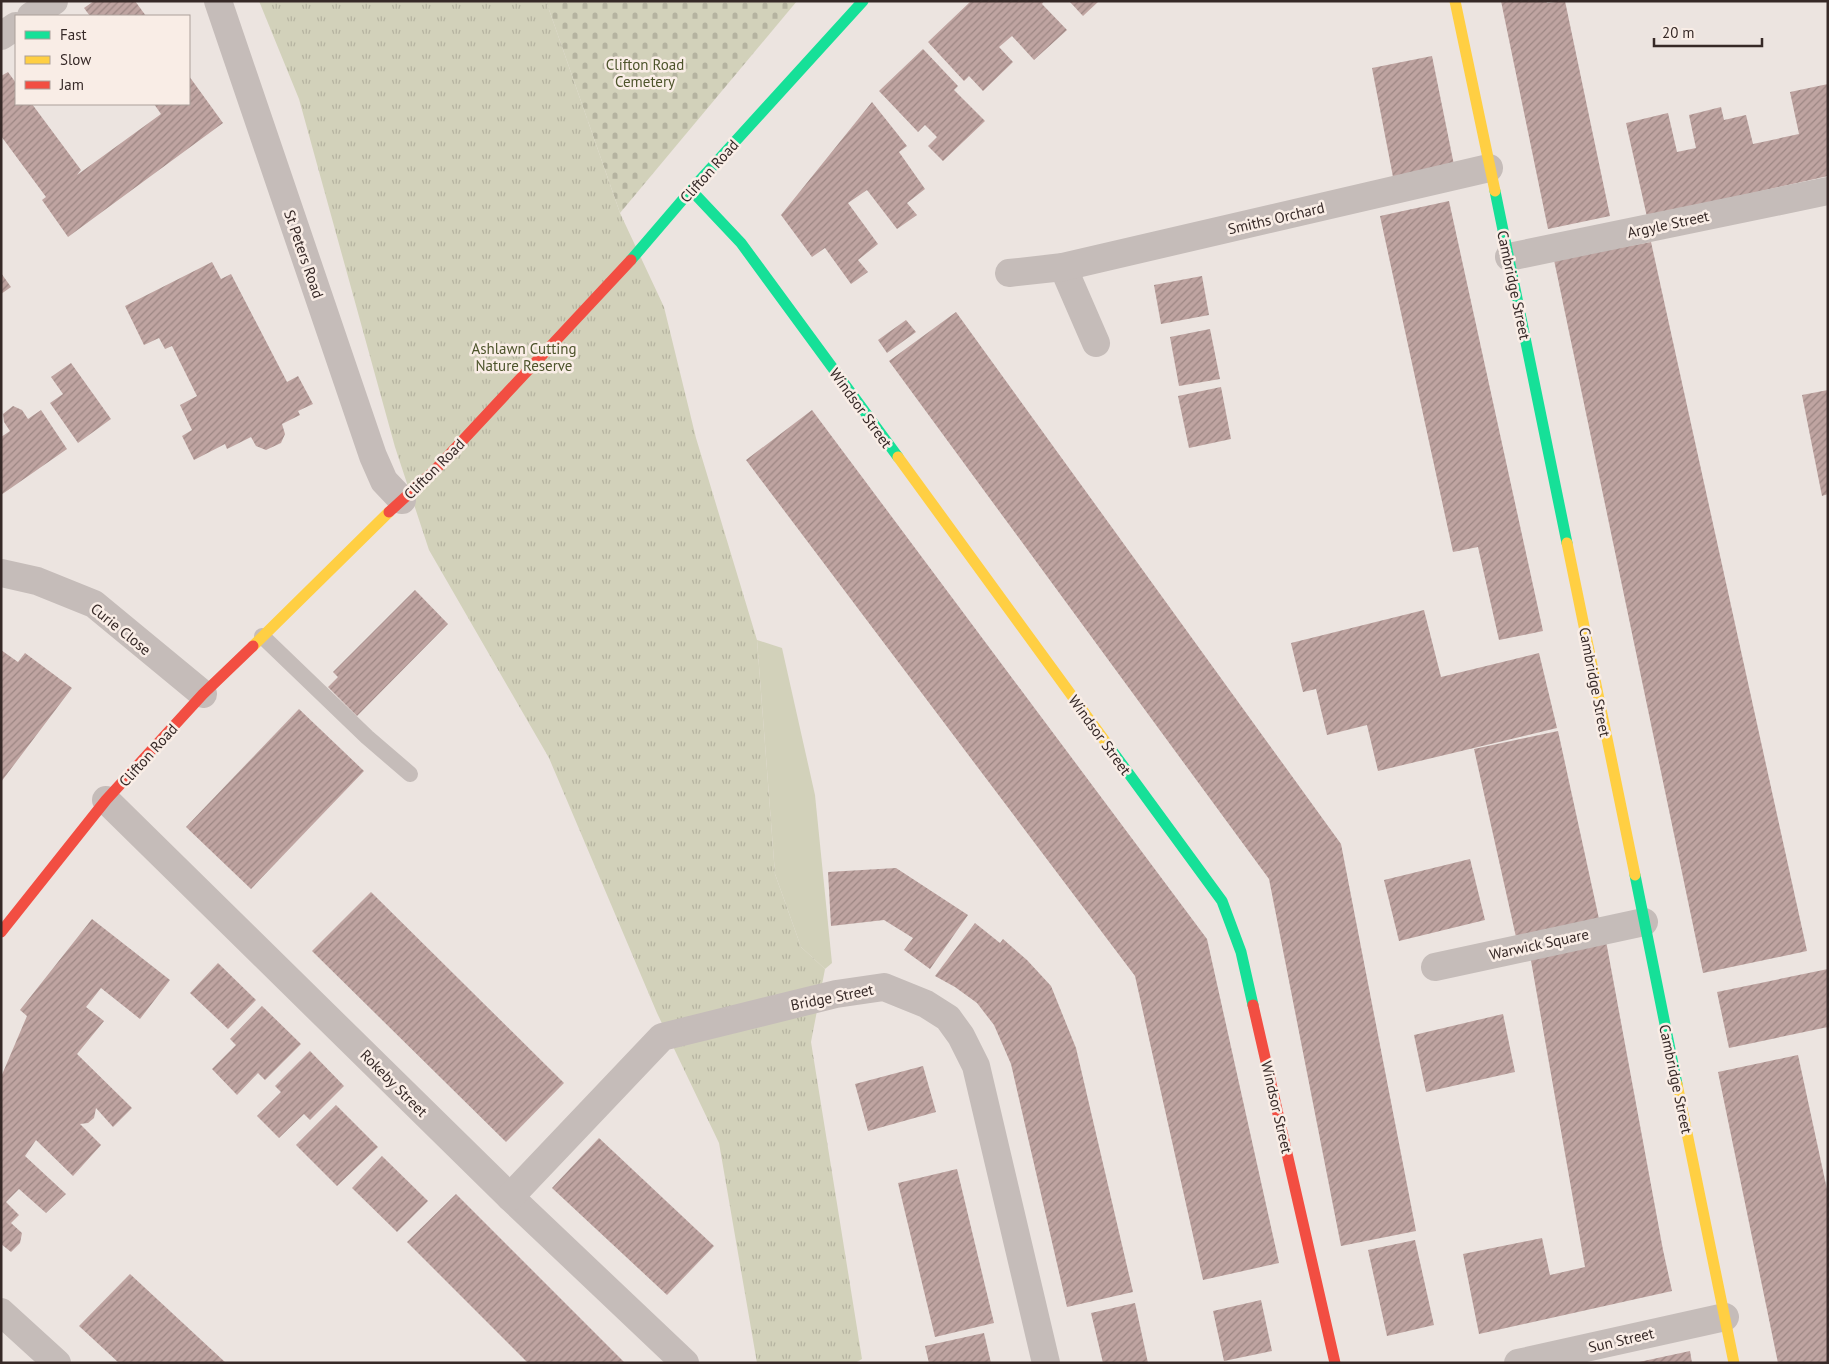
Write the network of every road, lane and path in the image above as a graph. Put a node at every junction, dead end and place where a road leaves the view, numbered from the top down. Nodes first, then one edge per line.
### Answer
1 (54, 1) edge
2 (218, 1) edge
3 (864, 1) edge
4 (1455, 1) edge
5 (33, 15) edge
6 (15, 27) edge
7 (1, 36) edge
8 (1489, 168) junction
9 (691, 190) junction
10 (1828, 190) edge
11 (1509, 257) junction
12 (1063, 267) junction
13 (1009, 273) dead end
14 (1096, 343) dead end
15 (402, 500) junction
16 (1, 573) edge
17 (262, 636) junction
18 (203, 694) junction
19 (410, 774) dead end
20 (106, 800) junction
21 (1644, 922) junction
22 (1, 932) edge
23 (1435, 967) dead end
24 (510, 1196) junction
25 (1, 1312) edge
26 (1724, 1317) junction
27 (57, 1363) edge
28 (684, 1363) edge
29 (1046, 1363) edge
30 (1335, 1363) edge
31 (1518, 1363) edge
32 (1734, 1363) edge

1 - 5 street
2 - 15 street, St Peters Road
3 - 9 street, Clifton Road
4 - 8 street, Cambridge Street
6 - 7 street
8 - 11 street, Cambridge Street
8 - 12 street, Smiths Orchard
9 - 15 street, Clifton Road
9 - 30 street, Windsor Street
10 - 11 street, Argyle Street
11 - 21 street, Cambridge Street
12 - 13 street, Smiths Orchard
12 - 14 street
15 - 17 street, Clifton Road
16 - 18 street, Curie Close
17 - 18 street, Clifton Road
17 - 19 lane
18 - 20 street, Clifton Road
20 - 22 street, Clifton Road
20 - 24 street, Rokeby Street
21 - 23 street, Warwick Square
21 - 26 street, Cambridge Street
24 - 28 street, Rokeby Street
24 - 29 street, Bridge Street
25 - 27 street
26 - 31 street, Sun Street
26 - 32 street, Cambridge Street

